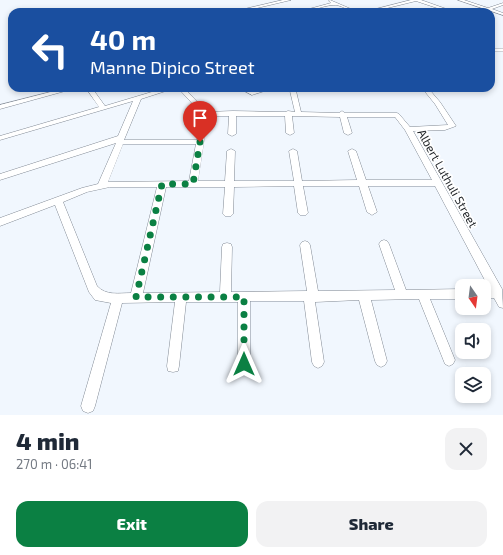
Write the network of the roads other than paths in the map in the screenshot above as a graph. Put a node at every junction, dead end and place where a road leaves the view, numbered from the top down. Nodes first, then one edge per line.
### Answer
1 (289, 0) edge
2 (328, 0) edge
3 (416, 0) edge
4 (460, 2) edge
5 (335, 3) junction
6 (503, 4) edge
7 (256, 7) joint
8 (252, 8) edge
9 (316, 8) edge
10 (347, 8) edge
11 (383, 8) edge
12 (442, 8) edge
13 (485, 8) edge
14 (491, 8) edge
15 (58, 92) edge
16 (92, 92) edge
17 (158, 92) edge
18 (185, 92) edge
19 (294, 92) edge
20 (428, 92) edge
21 (138, 98) junction
22 (0, 107) edge
23 (103, 108) junction
24 (233, 113) junction
25 (298, 113) junction
26 (205, 114) junction
27 (288, 114) junction
28 (342, 114) junction
29 (408, 129) junction
30 (290, 133) dead end
31 (348, 133) dead end
32 (232, 134) dead end
33 (0, 138) edge
34 (120, 140) junction
35 (200, 142) junction
36 (231, 151) dead end
37 (293, 151) dead end
38 (352, 151) dead end
39 (0, 177) edge
40 (230, 183) junction
41 (298, 183) junction
42 (362, 183) junction
43 (437, 183) junction
44 (162, 184) junction
45 (193, 184) junction
46 (102, 185) junction
47 (58, 200) junction
48 (372, 212) dead end
49 (303, 213) dead end
50 (228, 214) dead end
51 (0, 222) edge
52 (384, 244) dead end
53 (305, 245) dead end
54 (226, 247) dead end
55 (455, 294) edge
56 (402, 295) junction
57 (422, 295) junction
58 (364, 296) junction
59 (136, 297) junction
60 (181, 297) junction
61 (225, 297) junction
62 (244, 297) junction
63 (311, 297) junction
64 (118, 298) junction
65 (500, 298) edge
66 (449, 360) dead end
67 (381, 361) dead end
68 (318, 362) dead end
69 (244, 364) dead end
70 (173, 366) dead end
71 (88, 406) dead end

1 - 7 street
2 - 5 street
3 - 11 street
3 - 12 street
4 - 13 street
5 - 9 street
5 - 10 street
6 - 14 street
7 - 8 street
15 - 22 street
16 - 23 street
17 - 21 street
18 - 26 street
19 - 25 street
20 - 29 street
21 - 23 street
21 - 34 street
23 - 33 street
24 - 26 street, Albert Luthuli Street
24 - 27 street, Albert Luthuli Street
24 - 32 street
25 - 27 street, Albert Luthuli Street
25 - 28 street, Albert Luthuli Street
26 - 35 street
27 - 30 street
28 - 29 street, Albert Luthuli Street
28 - 31 street
29 - 43 street, Albert Luthuli Street
34 - 35 street
34 - 39 street
34 - 46 street
35 - 45 street
36 - 40 street
37 - 41 street
38 - 42 street
40 - 41 street
40 - 45 street
40 - 50 street
41 - 42 street
41 - 49 street
42 - 43 street
42 - 48 street
43 - 65 street, Albert Luthuli Street
44 - 45 street
44 - 46 street
44 - 59 street
46 - 47 street
47 - 51 street
47 - 64 street
52 - 56 street
53 - 63 street
54 - 61 street
55 - 57 street
56 - 57 street
56 - 58 street
57 - 66 street
58 - 63 street
58 - 67 street
59 - 60 street
59 - 64 street
60 - 61 street
60 - 70 street
61 - 62 street
62 - 63 street
62 - 69 street
63 - 68 street
64 - 71 street

